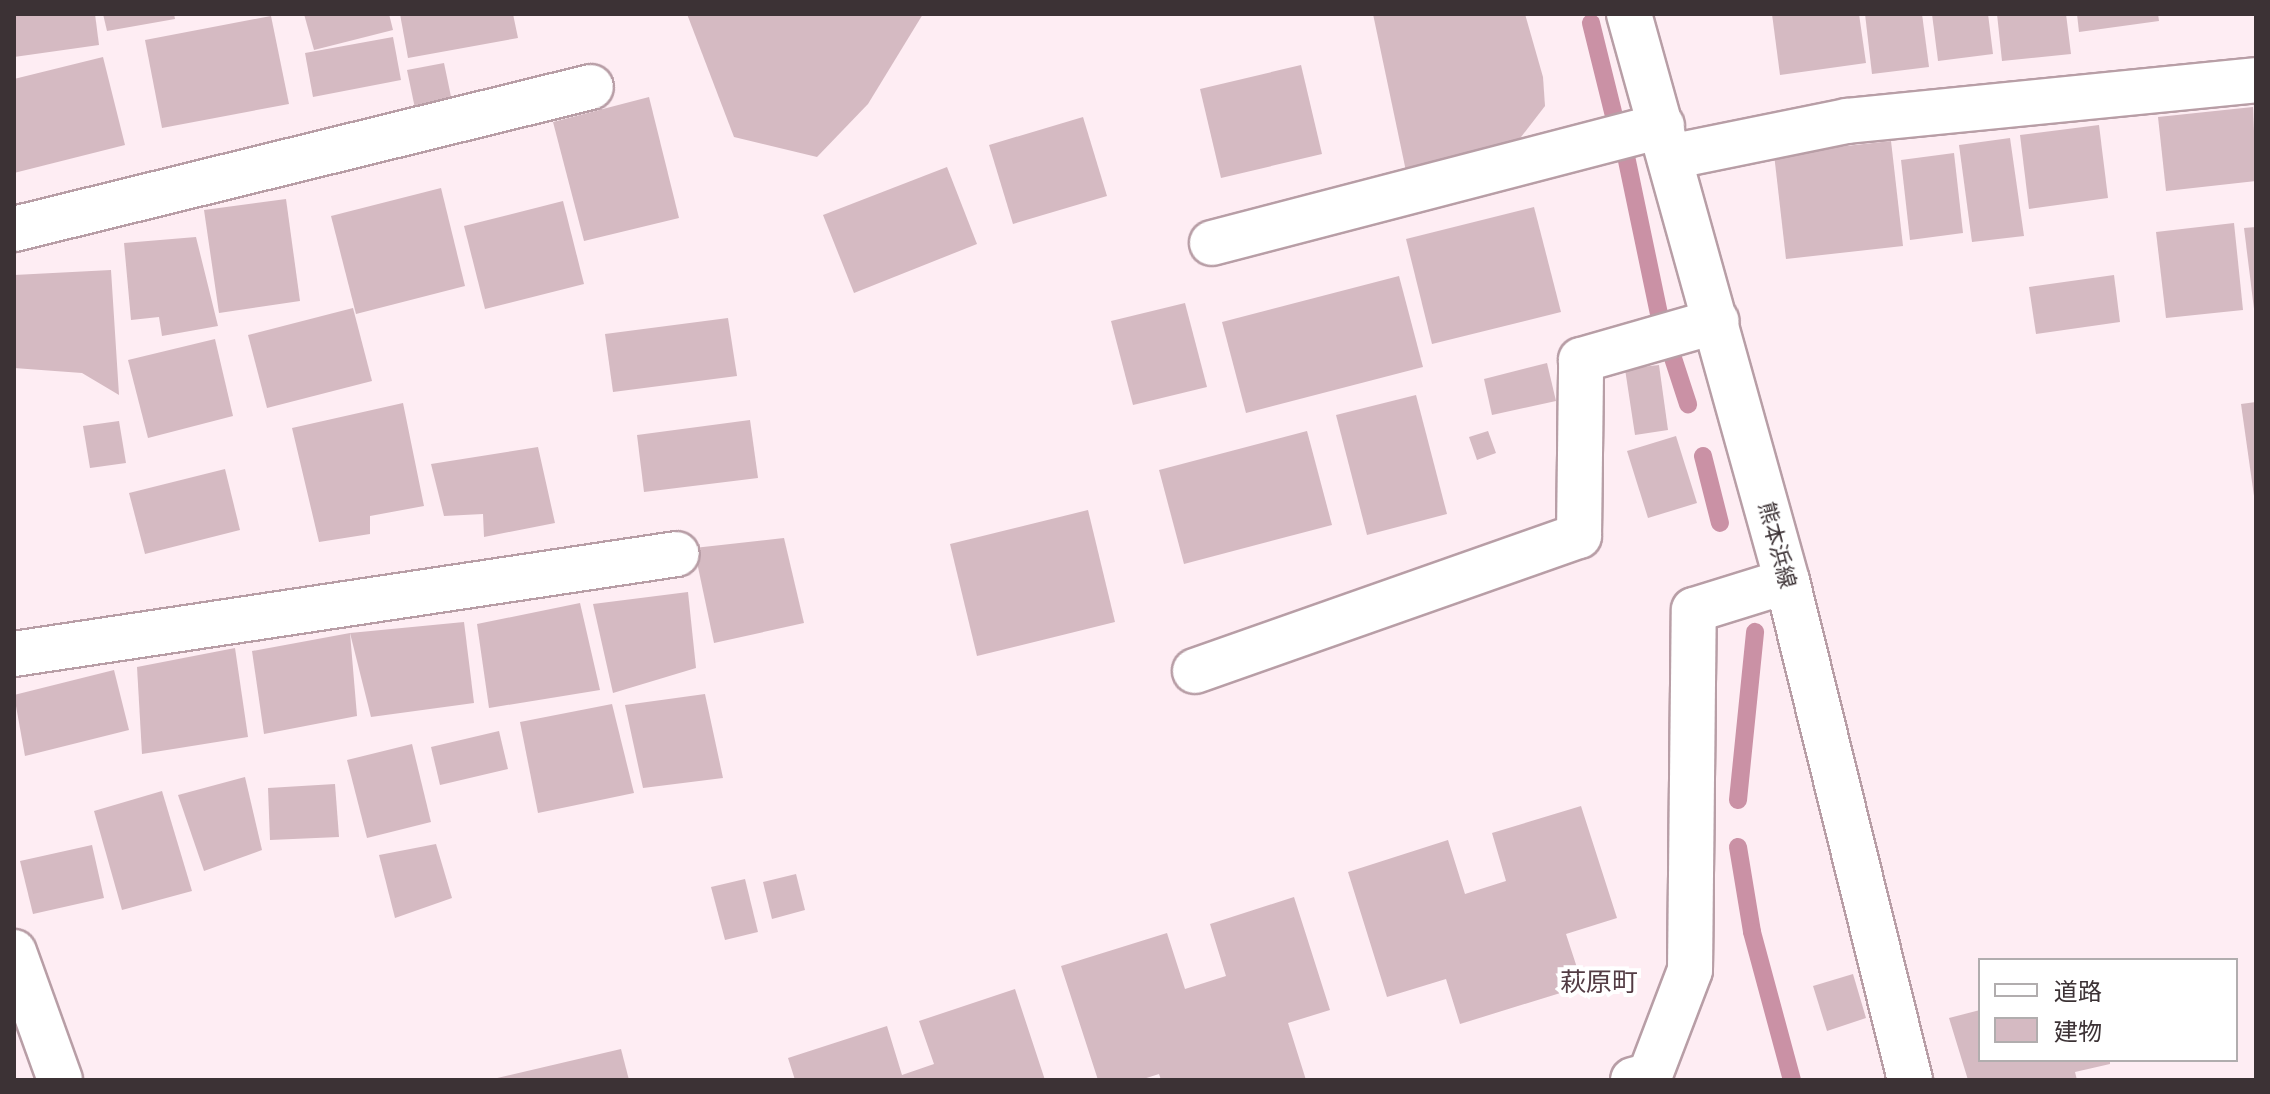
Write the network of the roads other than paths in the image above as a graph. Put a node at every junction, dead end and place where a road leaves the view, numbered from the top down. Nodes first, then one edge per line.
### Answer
1 (1629, 14) edge
2 (2256, 80) edge
3 (591, 87) dead end
4 (1666, 142) junction
5 (14, 229) edge
6 (1212, 243) dead end
7 (1717, 321) junction
8 (677, 554) dead end
9 (1787, 581) junction
10 (14, 654) edge
11 (1195, 671) dead end
12 (14, 952) edge
13 (60, 1080) edge
14 (1633, 1080) edge
15 (1910, 1080) edge

1 - 4 street, 熊本浜線
2 - 4 street
3 - 5 street
4 - 6 street
4 - 7 street, 熊本浜線
7 - 9 street, 熊本浜線
7 - 11 street
8 - 10 street
9 - 14 street
9 - 15 street, 熊本浜線
12 - 13 street

